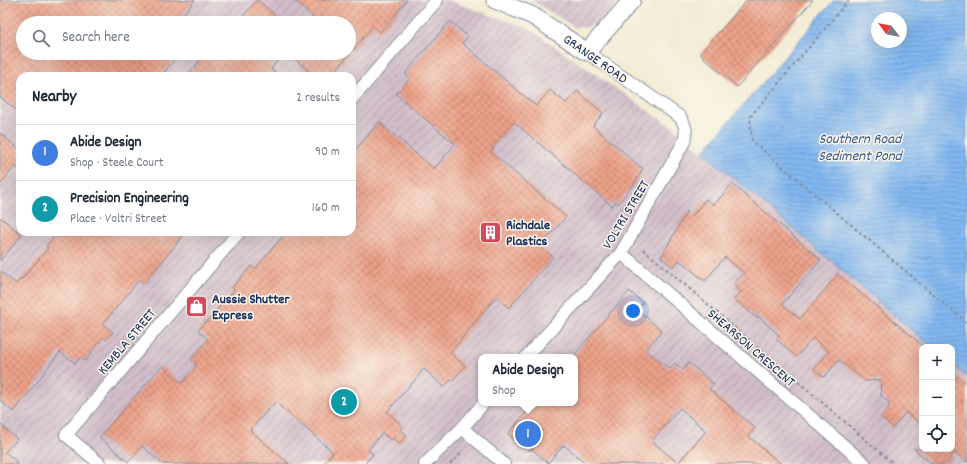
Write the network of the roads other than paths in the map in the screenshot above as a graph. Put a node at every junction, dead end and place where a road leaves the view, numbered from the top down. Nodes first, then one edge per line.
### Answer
1 (437, 0) edge
2 (495, 0) edge
3 (632, 0) edge
4 (587, 52) junction
5 (356, 94) edge
6 (686, 130) joint
7 (235, 236) edge
8 (621, 253) junction
9 (529, 354) edge
10 (481, 406) edge
11 (462, 428) junction
12 (100, 464) edge
13 (425, 464) edge
14 (504, 464) edge
15 (865, 464) edge

1 - 5 street
2 - 4 main road, GRANGE ROAD
3 - 4 main road
4 - 6 street, GRANGE ROAD
6 - 8 street, VOLTRI STREET
7 - 12 street, KEMBLA STREET
8 - 9 street, VOLTRI STREET
8 - 15 street, SHEARSON CRESCENT
10 - 11 street
11 - 13 street
11 - 14 street

